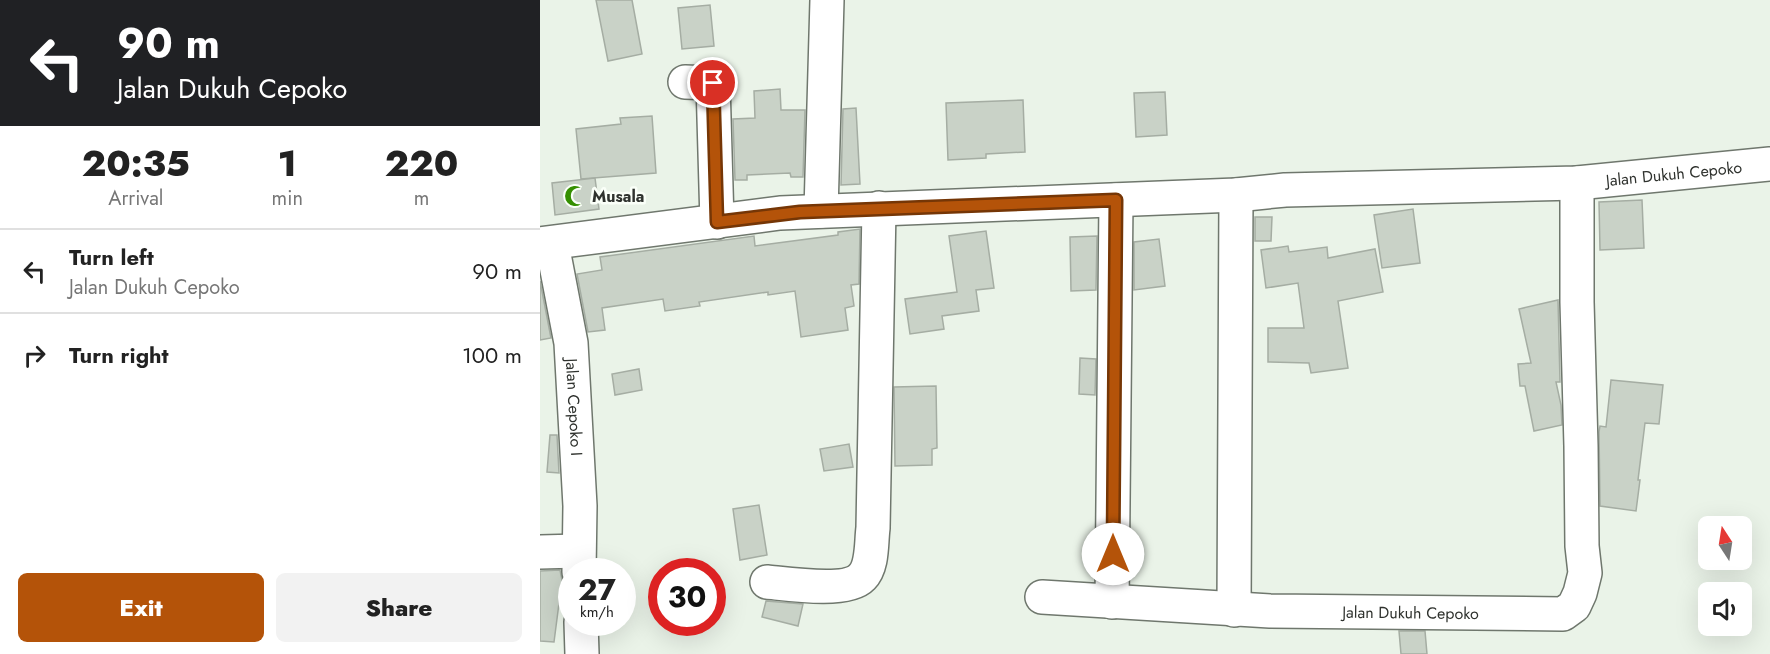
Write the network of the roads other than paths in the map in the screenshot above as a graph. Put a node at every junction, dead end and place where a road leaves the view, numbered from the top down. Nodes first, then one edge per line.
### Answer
1 (827, 0) edge
2 (685, 82) dead end
3 (1770, 164) edge
4 (1577, 183) junction
5 (1236, 195) junction
6 (1116, 200) junction
7 (879, 208) junction
8 (821, 211) junction
9 (717, 222) junction
10 (546, 244) edge
11 (540, 552) edge
12 (565, 558) edge
13 (578, 558) edge
14 (767, 582) dead end
15 (1042, 597) dead end
16 (1112, 602) junction
17 (1234, 610) junction
18 (581, 636) edge
19 (582, 654) edge

1 - 8 street
2 - 9 street
3 - 4 street, Jalan Dukuh Cepoko
4 - 5 street, Jalan Dukuh Cepoko
4 - 17 street, Jalan Dukuh Cepoko
5 - 6 street, Jalan Dukuh Cepoko
5 - 17 street
6 - 7 street, Jalan Dukuh Cepoko
6 - 16 street
7 - 8 street, Jalan Dukuh Cepoko
7 - 14 street
8 - 9 street, Jalan Dukuh Cepoko
9 - 10 street, Jalan Dukuh Cepoko
10 - 13 street, Jalan Cepoko I
11 - 12 street
15 - 16 street, Jalan Dukuh Cepoko
16 - 17 street, Jalan Dukuh Cepoko
18 - 19 street

